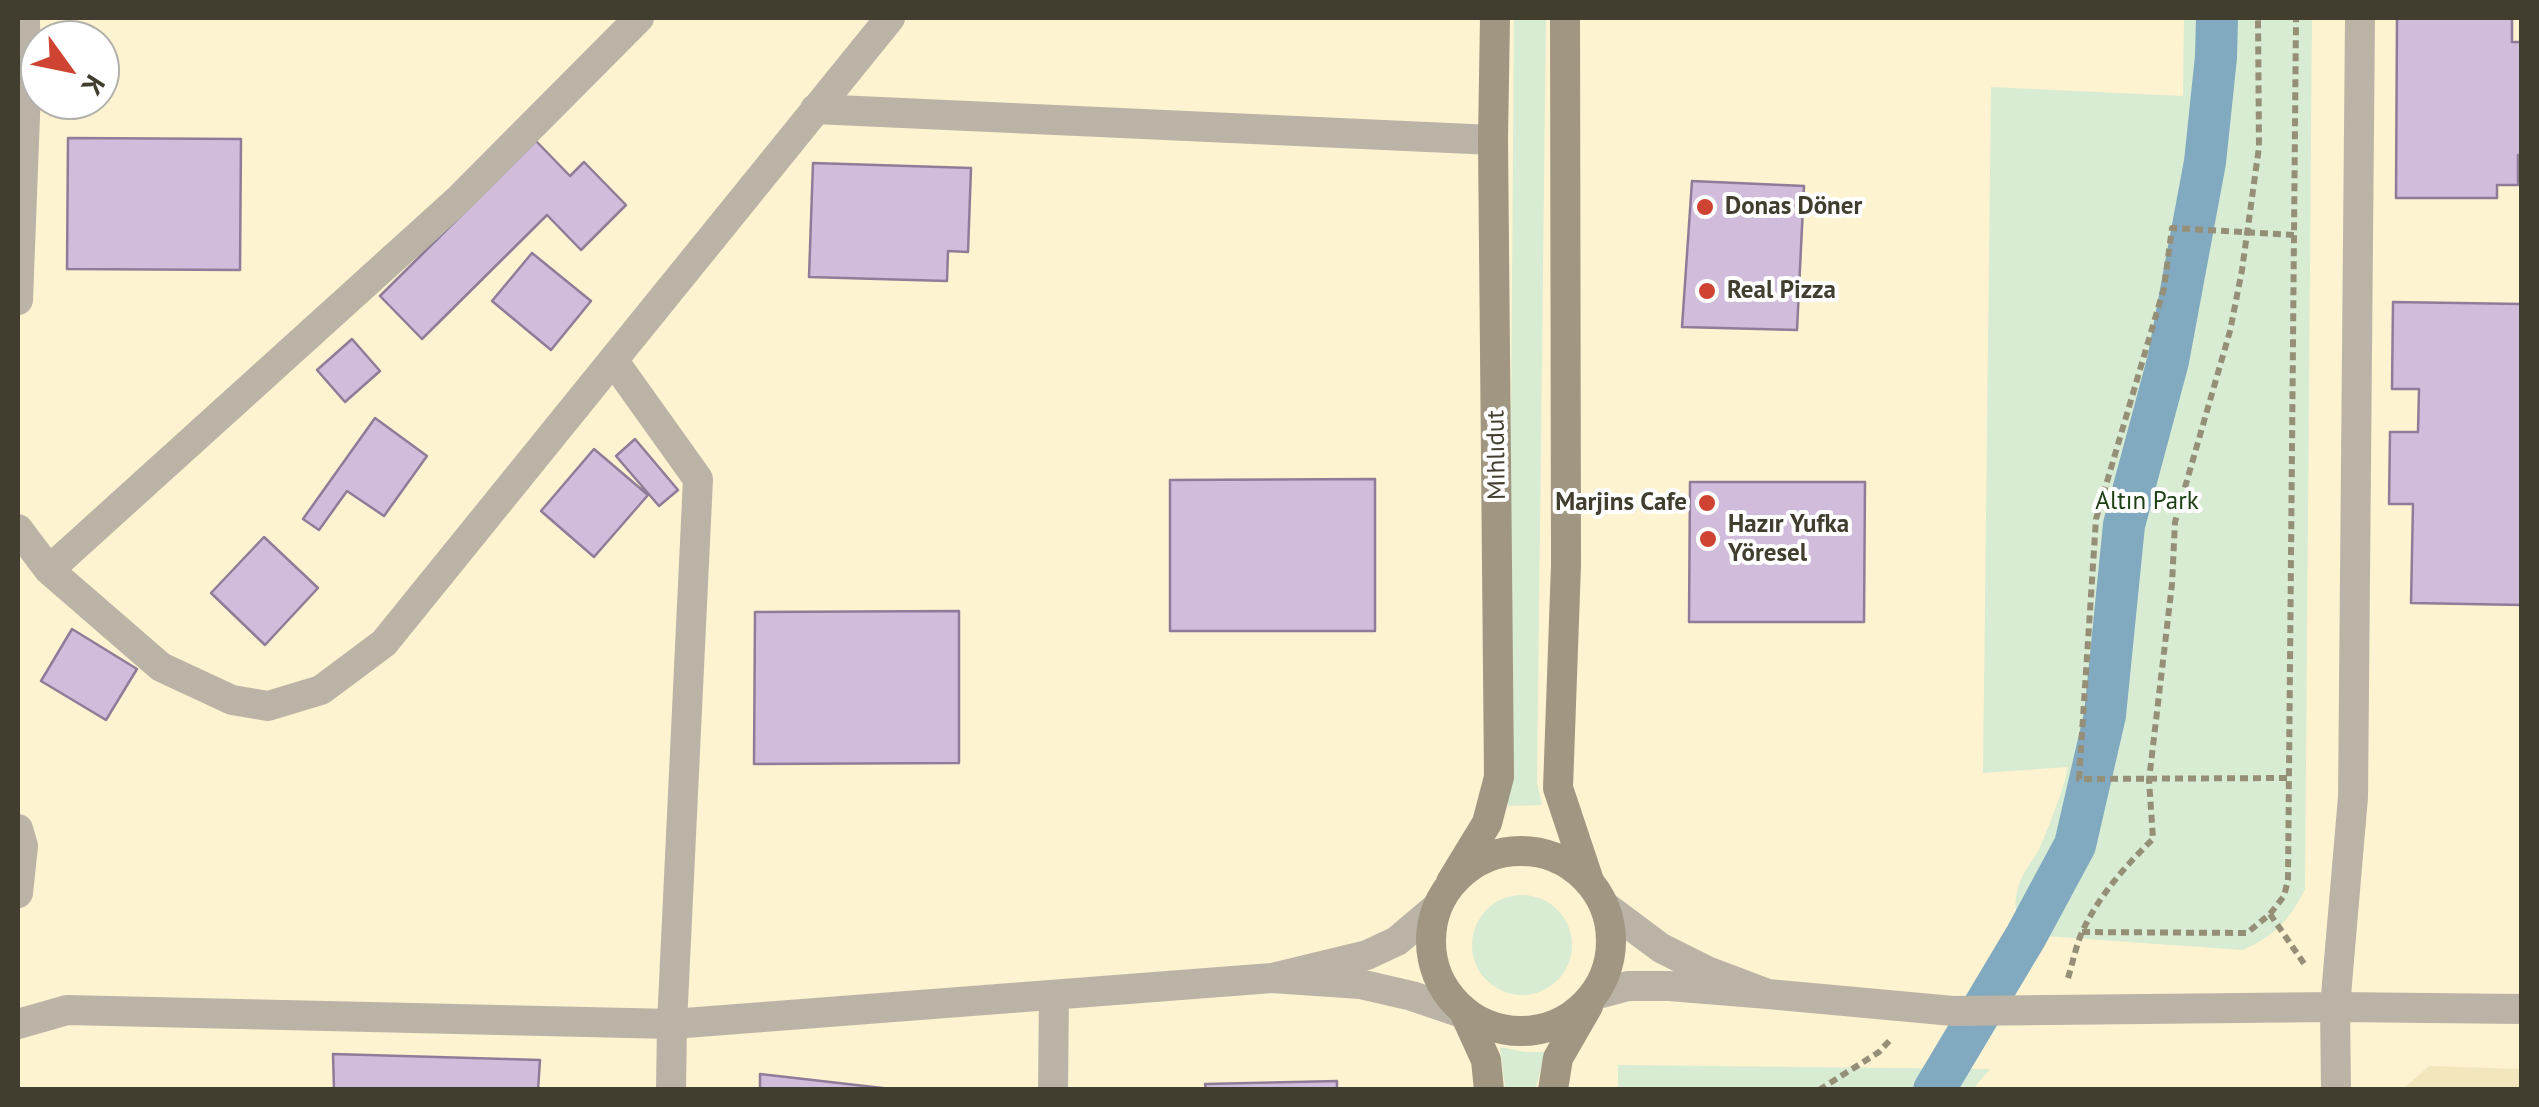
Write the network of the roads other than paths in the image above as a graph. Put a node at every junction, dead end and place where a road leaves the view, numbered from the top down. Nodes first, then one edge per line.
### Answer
1 (26, 18) edge
2 (639, 18) edge
3 (890, 18) edge
4 (1494, 18) edge
5 (1565, 18) edge
6 (2360, 18) edge
7 (815, 110) junction
8 (1493, 140) junction
9 (18, 300) edge
10 (613, 360) junction
11 (18, 529) edge
12 (49, 570) junction
13 (18, 829) edge
14 (1590, 881) junction
15 (1452, 882) junction
16 (18, 893) edge
17 (1436, 908) junction
18 (1606, 908) junction
19 (1272, 978) junction
20 (1054, 994) junction
21 (1768, 994) junction
22 (1594, 995) junction
23 (2334, 1007) junction
24 (2522, 1009) edge
25 (1465, 1014) junction
26 (18, 1024) edge
27 (672, 1024) junction
28 (671, 1090) edge
29 (1053, 1090) edge
30 (1489, 1090) edge
31 (1553, 1090) edge
32 (2336, 1090) edge

1 - 9 street
2 - 12 street
3 - 7 street
4 - 8 main road, Mıhlıdut
5 - 14 main road
6 - 23 street
7 - 8 street
7 - 10 street
8 - 15 main road, Mıhlıdut
10 - 12 street
10 - 27 street
11 - 12 street
13 - 16 street
14 - 15 main road
14 - 18 main road
15 - 17 main road
17 - 19 street
17 - 25 main road
18 - 21 street
18 - 22 main road
19 - 20 street
19 - 25 street
20 - 27 street
20 - 29 street
21 - 22 street
21 - 23 street
22 - 25 main road
22 - 31 main road
23 - 24 street
23 - 32 street
25 - 30 main road
26 - 27 street
27 - 28 street

